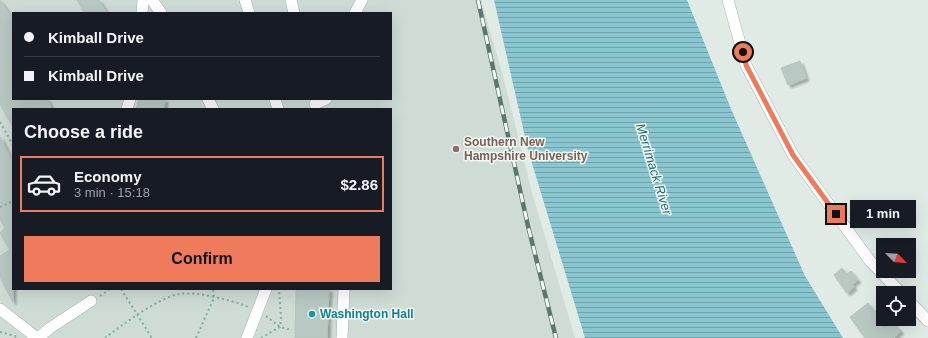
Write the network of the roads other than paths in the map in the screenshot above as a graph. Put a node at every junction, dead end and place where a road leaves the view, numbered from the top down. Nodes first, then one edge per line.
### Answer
1 (143, 0) edge
2 (152, 0) edge
3 (245, 0) edge
4 (291, 0) edge
5 (362, 0) edge
6 (728, 0) edge
7 (142, 12) edge
8 (160, 12) edge
9 (249, 12) edge
10 (294, 12) edge
11 (356, 12) edge
12 (894, 286) edge
13 (266, 290) edge
14 (344, 290) edge
15 (92, 301) dead end
16 (916, 308) edge
17 (0, 309) edge
18 (928, 321) edge
19 (38, 338) edge
20 (247, 338) edge
21 (342, 338) edge

1 - 7 street
2 - 8 street
3 - 9 street
4 - 10 street
5 - 11 street
6 - 12 street
13 - 20 street
14 - 21 street
15 - 19 street
16 - 18 street
17 - 19 street

